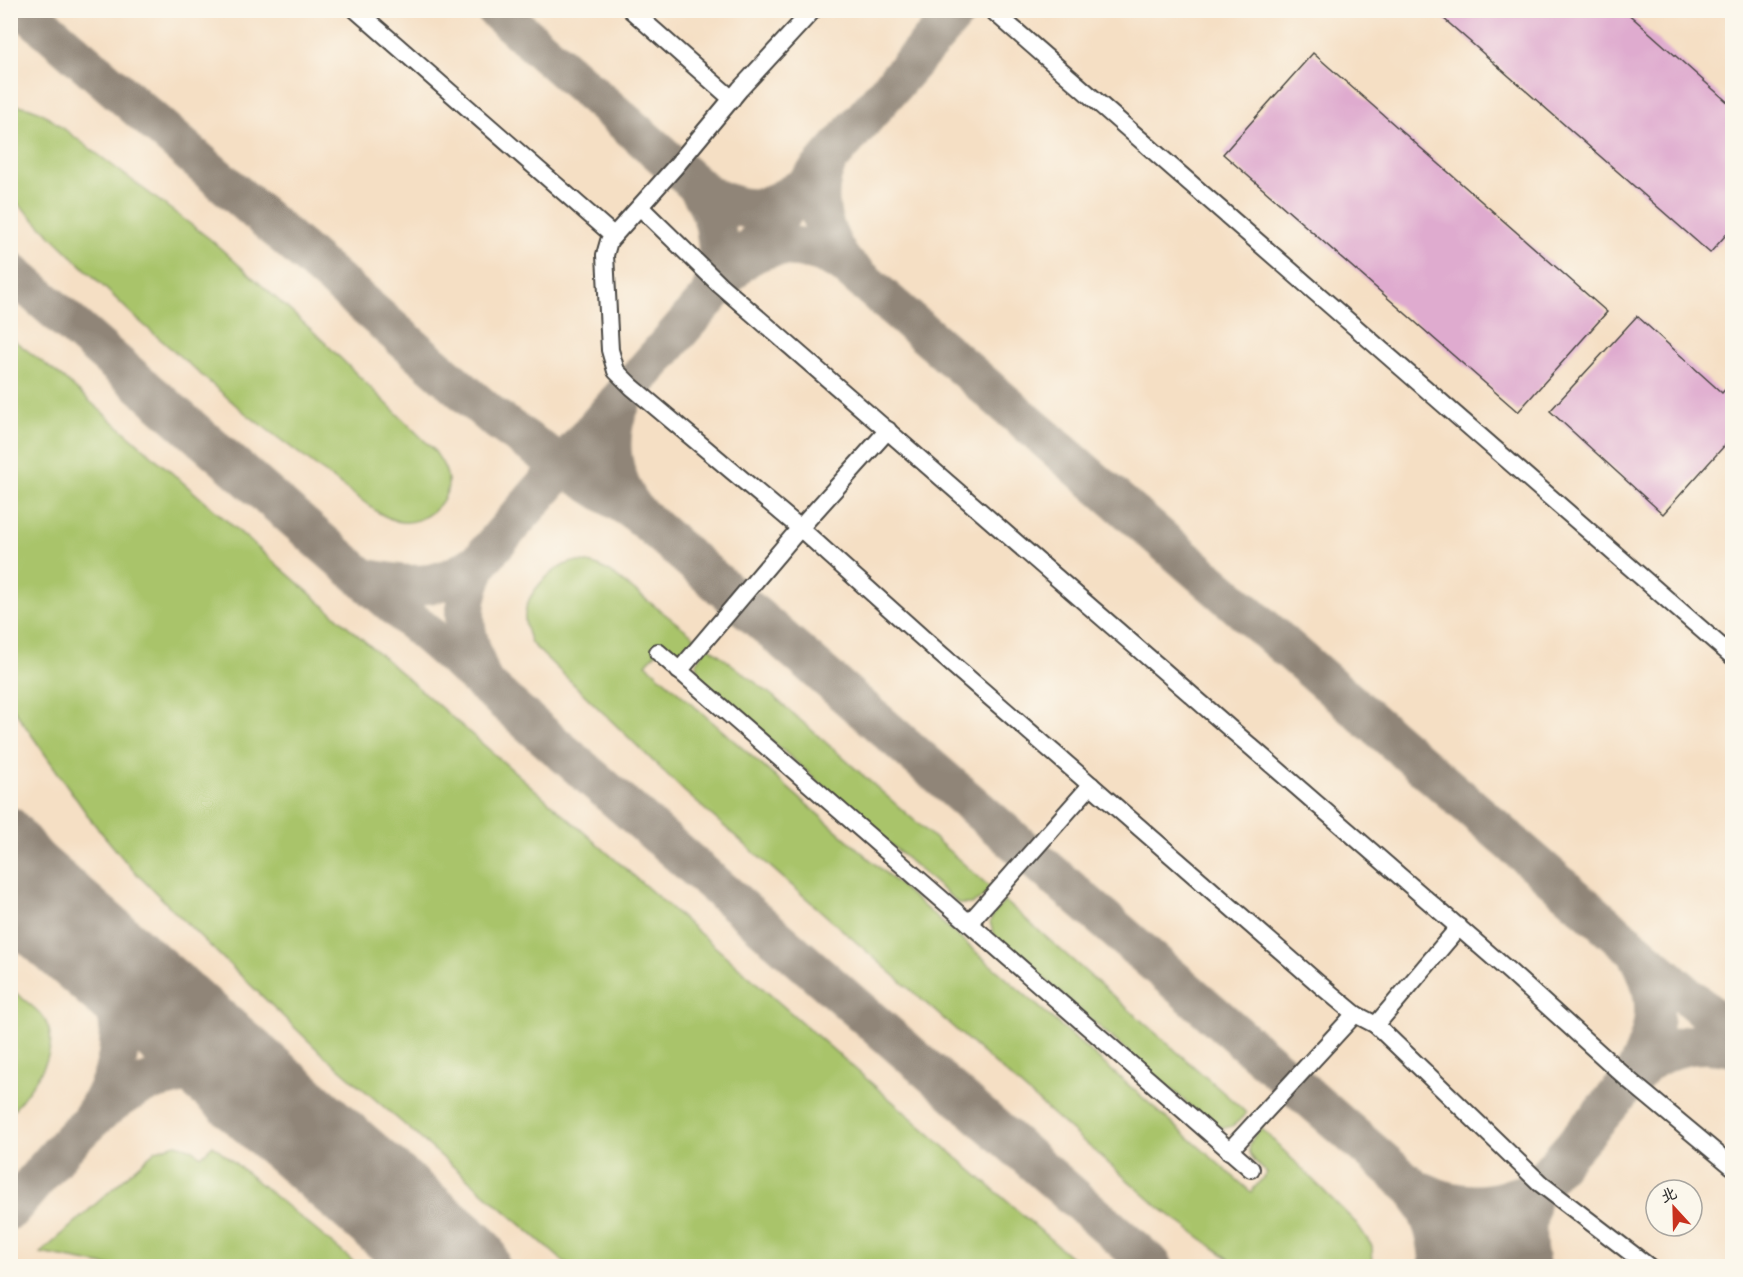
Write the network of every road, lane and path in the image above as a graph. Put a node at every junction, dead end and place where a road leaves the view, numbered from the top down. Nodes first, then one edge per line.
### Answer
1 (356, 10) edge
2 (631, 10) edge
3 (813, 10) edge
4 (992, 10) edge
5 (732, 99) junction
6 (640, 207) junction
7 (613, 235) junction
8 (888, 429) junction
9 (800, 528) junction
10 (658, 652) dead end
11 (1732, 656) edge
12 (679, 671) junction
13 (1091, 786) junction
14 (969, 923) junction
15 (1459, 927) junction
16 (1355, 1014) junction
17 (1376, 1025) junction
18 (1229, 1151) junction
19 (1732, 1166) edge
20 (1251, 1169) dead end
21 (1648, 1266) edge

1 - 7 lane
2 - 5 lane
3 - 5 lane
4 - 11 lane
5 - 6 lane
6 - 7 lane
6 - 8 lane
7 - 9 lane
8 - 9 lane
8 - 15 lane
9 - 12 lane
9 - 13 lane
10 - 12 lane
12 - 14 lane
13 - 14 lane
13 - 16 lane
14 - 18 lane
15 - 17 lane
15 - 19 lane
16 - 17 lane
16 - 18 lane
17 - 21 lane
18 - 20 lane

